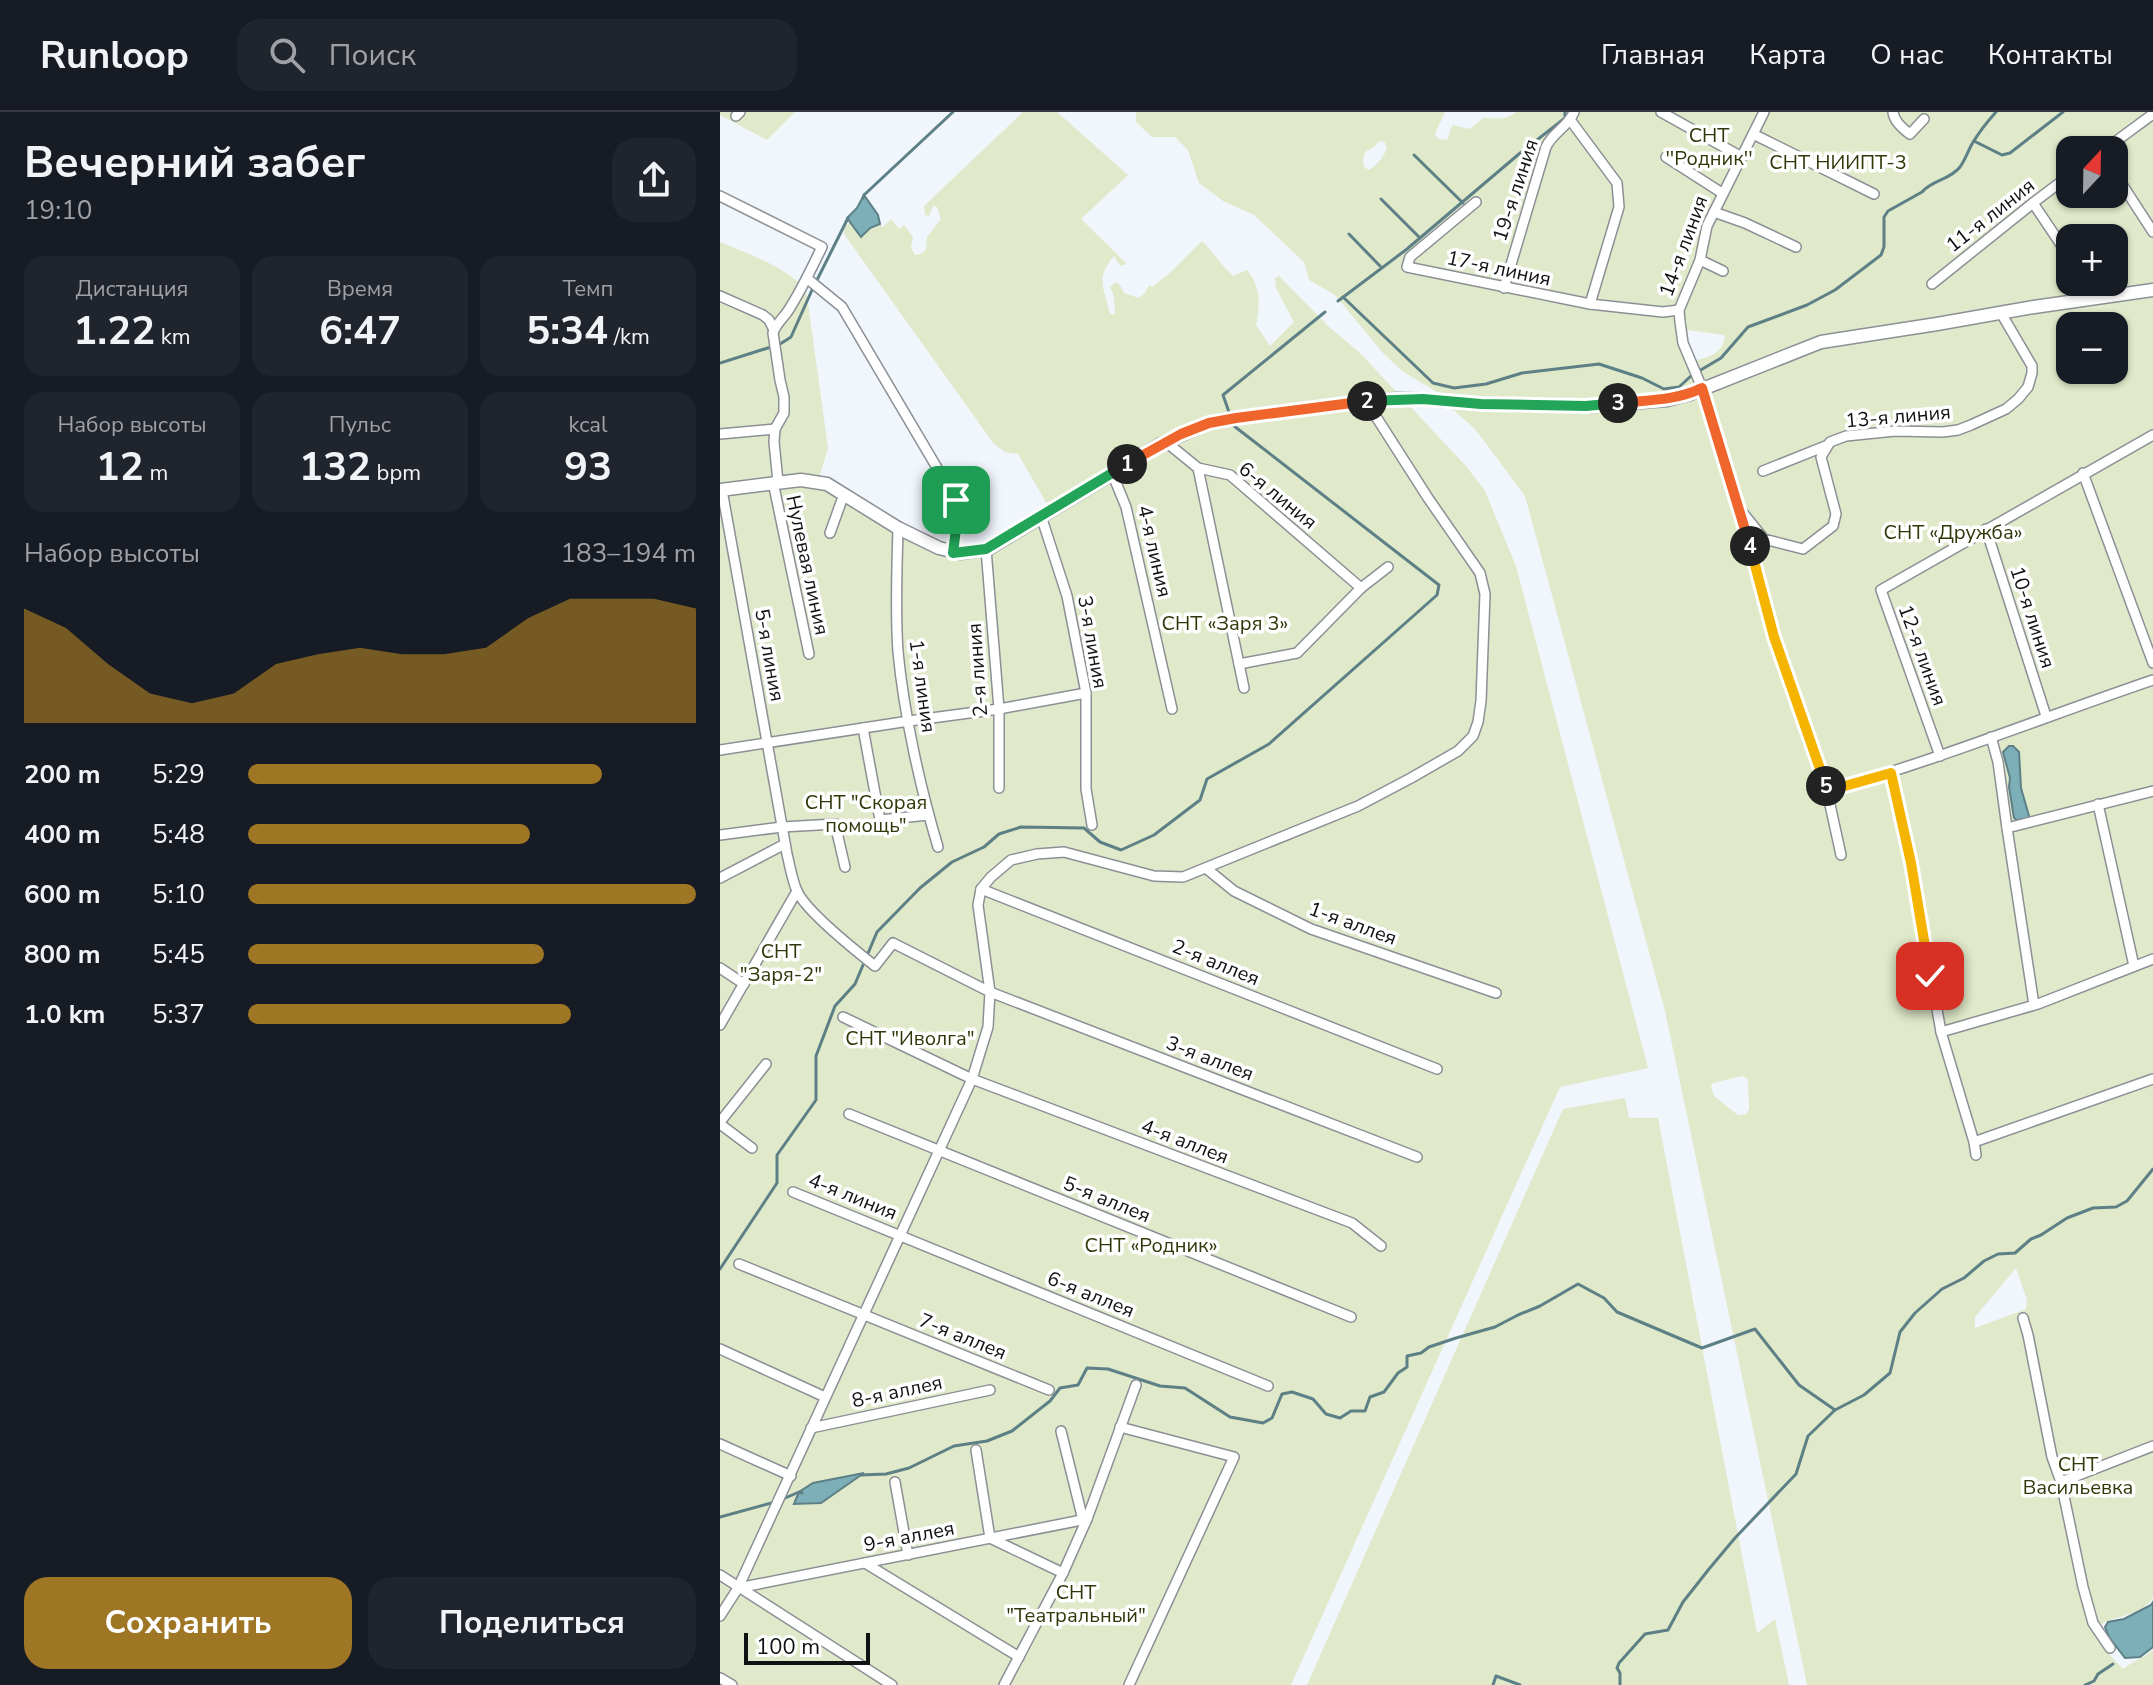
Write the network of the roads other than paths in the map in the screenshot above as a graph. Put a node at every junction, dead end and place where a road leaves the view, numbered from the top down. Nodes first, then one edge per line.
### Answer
1 (1661, 112) edge
2 (1764, 112) edge
3 (1893, 112) edge
4 (2153, 114) edge
5 (1572, 116) edge
6 (1924, 119) dead end
7 (1753, 134) junction
8 (2123, 136) edge
9 (1666, 157) dead end
10 (1738, 160) junction
11 (2056, 186) edge
12 (1722, 193) junction
13 (1874, 194) dead end
14 (2128, 194) edge
15 (720, 196) edge
16 (1476, 202) dead end
17 (2033, 203) junction
18 (1714, 212) junction
19 (2153, 232) edge
20 (2056, 237) edge
21 (1796, 247) dead end
22 (1700, 260) junction
23 (1723, 271) dead end
24 (809, 280) dead end
25 (1932, 284) dead end
26 (1504, 288) junction
27 (2153, 290) edge
28 (720, 296) edge
29 (2083, 296) edge
30 (2083, 299) junction
31 (1590, 304) junction
32 (1679, 310) junction
33 (2001, 313) junction
34 (774, 330) junction
35 (1702, 388) junction
36 (1366, 401) junction
37 (775, 429) junction
38 (720, 434) edge
39 (2153, 435) edge
40 (1166, 442) junction
41 (1828, 445) junction
42 (1198, 468) junction
43 (1763, 471) dead end
44 (1112, 473) junction
45 (2083, 473) junction
46 (776, 482) junction
47 (721, 490) edge
48 (844, 494) junction
49 (1741, 511) junction
50 (1041, 516) junction
51 (898, 528) junction
52 (1986, 529) junction
53 (830, 533) dead end
54 (986, 549) junction
55 (953, 553) junction
56 (1388, 567) dead end
57 (1361, 588) junction
58 (809, 654) dead end
59 (2153, 663) edge
60 (1239, 664) junction
61 (2153, 680) edge
62 (1244, 688) dead end
63 (1086, 693) junction
64 (999, 709) junction
65 (1172, 709) dead end
66 (2046, 716) junction
67 (909, 721) junction
68 (863, 728) junction
69 (1991, 737) junction
70 (767, 743) junction
71 (720, 750) edge
72 (1940, 756) junction
73 (1891, 773) junction
74 (999, 788) dead end
75 (1827, 791) junction
76 (2153, 791) edge
77 (2098, 804) junction
78 (928, 815) junction
79 (1092, 825) dead end
80 (782, 827) junction
81 (2007, 828) junction
82 (720, 835) edge
83 (785, 844) junction
84 (938, 847) dead end
85 (1841, 855) dead end
86 (845, 867) dead end
87 (1207, 869) junction
88 (720, 878) edge
89 (981, 889) junction
90 (797, 891) junction
91 (2153, 959) edge
92 (2134, 966) junction
93 (720, 968) edge
94 (744, 984) junction
95 (990, 992) junction
96 (1496, 993) dead end
97 (2034, 1005) junction
98 (843, 1017) dead end
99 (720, 1025) edge
100 (1941, 1032) junction
101 (766, 1064) dead end
102 (1437, 1069) dead end
103 (972, 1079) junction
104 (2153, 1079) edge
105 (849, 1114) dead end
106 (720, 1123) edge
107 (1974, 1142) junction
108 (752, 1148) dead end
109 (939, 1151) junction
110 (1976, 1155) dead end
111 (1417, 1157) dead end
112 (793, 1192) dead end
113 (900, 1234) junction
114 (1381, 1246) dead end
115 (739, 1264) dead end
116 (864, 1315) junction
117 (1351, 1317) dead end
118 (2023, 1318) dead end
119 (720, 1349) edge
120 (1136, 1385) dead end
121 (1268, 1386) dead end
122 (990, 1390) dead end
123 (1049, 1390) dead end
124 (825, 1397) junction
125 (1120, 1427) junction
126 (811, 1428) junction
127 (1061, 1431) dead end
128 (720, 1444) edge
129 (2153, 1446) edge
130 (976, 1450) dead end
131 (791, 1476) junction
132 (895, 1482) dead end
133 (2061, 1482) junction
134 (1085, 1519) junction
135 (990, 1538) junction
136 (908, 1555) junction
137 (865, 1563) junction
138 (1063, 1573) junction
139 (720, 1575) edge
140 (738, 1588) junction
141 (720, 1616) edge
142 (2110, 1648) dead end
143 (1019, 1657) junction
144 (720, 1678) edge
145 (732, 1685) edge
146 (892, 1685) edge
147 (1004, 1685) edge
148 (1129, 1685) edge

1 - 10 street
2 - 7 street, 14-я линия
3 - 6 street
4 - 8 street
5 - 26 street, 19-я линия
5 - 31 street
7 - 10 street, 14-я линия
7 - 13 street
9 - 12 street
10 - 12 street, 14-я линия
11 - 17 street, 11-я линия
12 - 18 street, 14-я линия
14 - 19 street
15 - 34 street
16 - 26 street, 17-я линия
17 - 20 street
17 - 25 street, 11-я линия
18 - 21 street
18 - 22 street, 14-я линия
22 - 23 street
22 - 32 street, 14-я линия
24 - 55 street
26 - 31 street, 17-я линия
27 - 30 street
28 - 34 street
29 - 30 street
30 - 33 street
31 - 32 street, 17-я линия
32 - 35 street, 14-я линия
33 - 35 street
33 - 41 street, 13-я линия
34 - 37 street, Нулевая линия
35 - 36 street
35 - 49 street, 14-я линия
36 - 40 street
36 - 87 street
37 - 38 street
37 - 46 street, Нулевая линия
39 - 45 street, 12-я линия
40 - 42 street, 6-я линия
40 - 44 street
41 - 43 street
41 - 49 street, 13-я линия
42 - 57 street, 6-я линия
42 - 60 street
44 - 50 street
44 - 65 street, 4-я линия
45 - 52 street, 12-я линия
45 - 59 street
46 - 47 street
46 - 48 street
46 - 58 street, Нулевая линия
47 - 70 street, 5-я линия
48 - 51 street
48 - 53 street
49 - 75 street, 14-я линия
50 - 54 street
50 - 63 street, 3-я линия
51 - 55 street
51 - 67 street, 1-я линия
52 - 66 street, 10-я линия
52 - 72 street, 12-я линия
54 - 55 street
54 - 64 street, 2-я линия
56 - 57 street
57 - 60 street
60 - 62 street
61 - 66 street
63 - 64 street
63 - 79 street, 3-я линия
64 - 67 street
64 - 74 street, 2-я линия
66 - 69 street
67 - 68 street
67 - 78 street, 1-я линия
68 - 70 street
68 - 78 street
69 - 72 street
69 - 81 street
70 - 71 street
70 - 80 street, 5-я линия
72 - 73 street
73 - 75 street
73 - 100 street
75 - 85 street, 14-я линия
76 - 77 street
77 - 81 street
77 - 92 street
78 - 84 street, 1-я линия
80 - 82 street
80 - 83 street, 5-я линия
80 - 86 street
81 - 97 street
83 - 88 street
83 - 90 street, 5-я линия
87 - 89 street
87 - 96 street, 1-я аллея
89 - 95 street
89 - 102 street, 2-я аллея
90 - 94 street
90 - 95 street
91 - 92 street
92 - 97 street
93 - 94 street
94 - 99 street
95 - 103 street
95 - 111 street, 3-я аллея
97 - 100 street
98 - 103 street
100 - 107 street
101 - 106 street
103 - 109 street
103 - 114 street, 4-я аллея
104 - 107 street
105 - 109 street
106 - 108 street
107 - 110 street
109 - 113 street
109 - 117 street, 5-я аллея
112 - 113 street, 4-я линия
113 - 116 street
113 - 121 street, 6-я аллея
115 - 116 street
116 - 123 street, 7-я аллея
116 - 124 street
118 - 133 street
119 - 124 street
120 - 125 street
122 - 126 street, 8-я аллея
124 - 126 street
125 - 134 street
125 - 148 street
126 - 131 street
127 - 134 street
128 - 131 street
129 - 133 street
130 - 135 street
131 - 140 street
132 - 136 street
133 - 142 street
134 - 135 street, 9-я аллея
134 - 138 street
135 - 136 street, 9-я аллея
135 - 138 street
136 - 137 street, 9-я аллея
137 - 140 street, 9-я аллея
137 - 143 street
138 - 143 street
139 - 140 street
140 - 141 street
140 - 146 street
143 - 147 street
144 - 145 street

